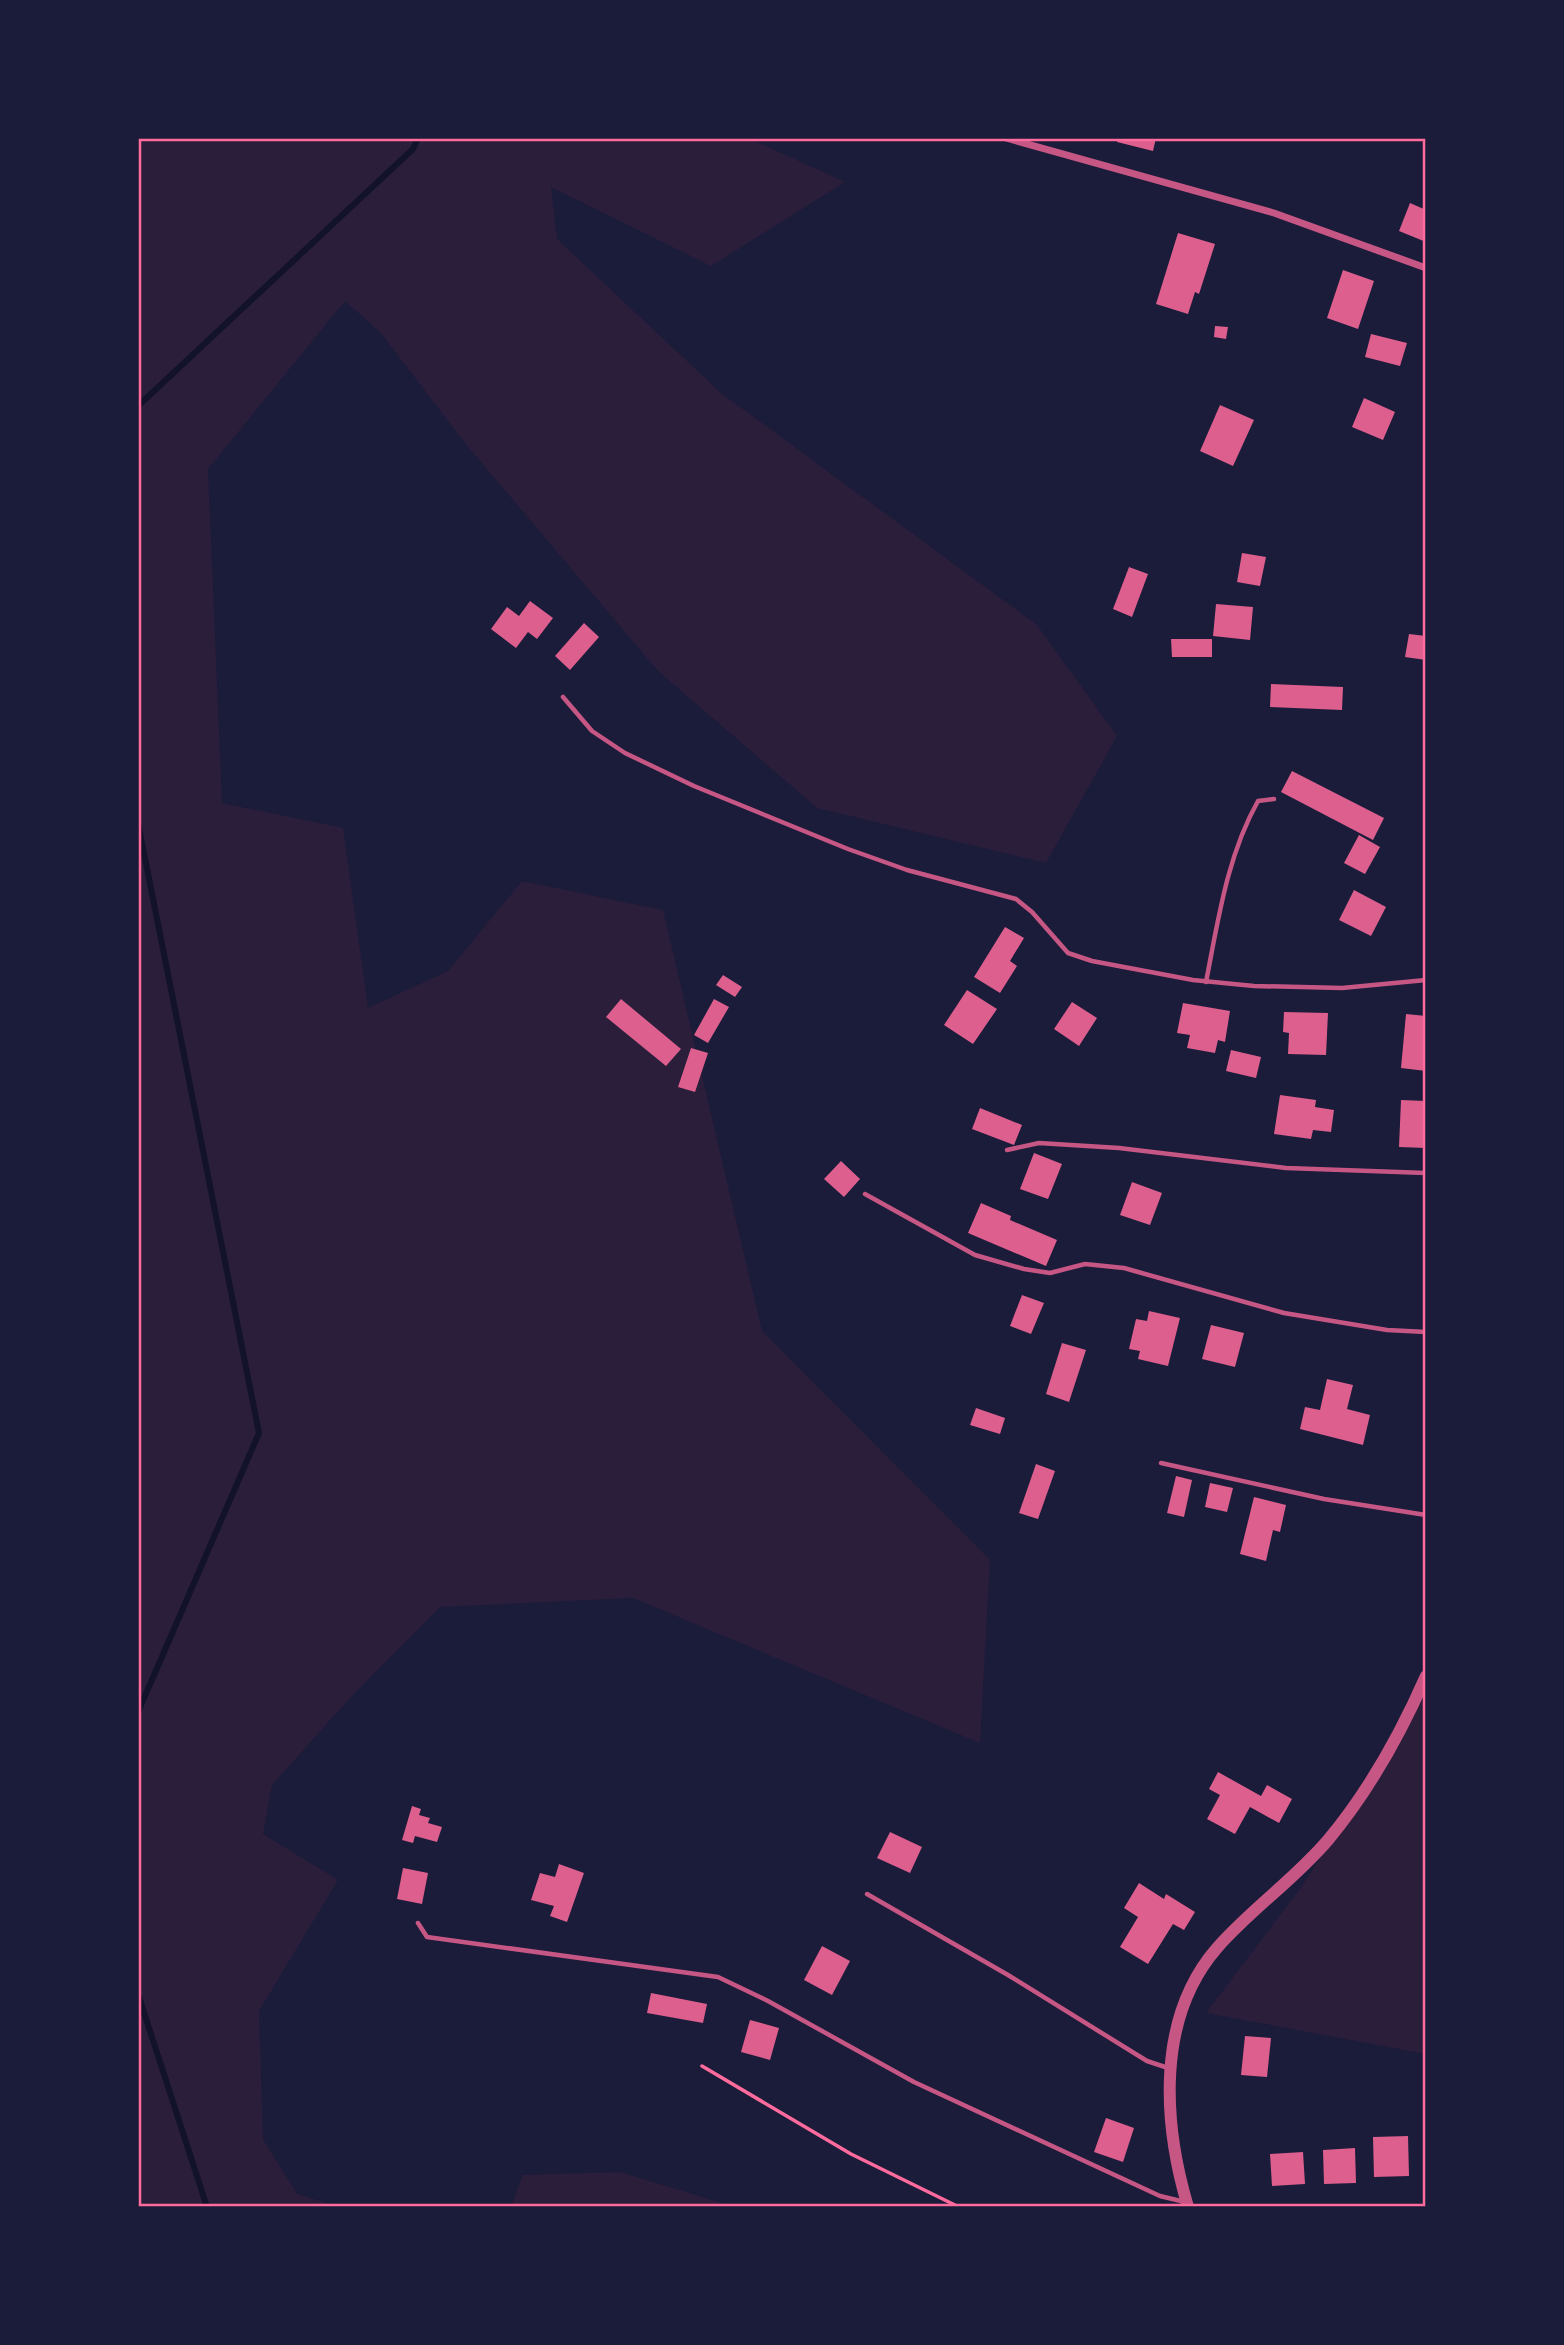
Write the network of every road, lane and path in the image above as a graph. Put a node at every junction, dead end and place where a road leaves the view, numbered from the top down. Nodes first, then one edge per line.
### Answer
1 (1006, 138) edge
2 (1426, 268) edge
3 (563, 697) dead end
4 (1275, 799) dead end
5 (1426, 980) edge
6 (1206, 982) junction
7 (1007, 1150) dead end
8 (1426, 1173) edge
9 (865, 1194) dead end
10 (1426, 1332) edge
11 (1161, 1463) dead end
12 (1426, 1515) edge
13 (1426, 1676) edge
14 (867, 1894) dead end
15 (418, 1923) dead end
16 (702, 2066) dead end
17 (1170, 2069) junction
18 (1187, 2204) edge
19 (958, 2207) edge

1 - 2 street
3 - 6 lane
4 - 6 lane
5 - 6 lane
7 - 8 lane
9 - 10 lane
11 - 12 lane
13 - 17 street
14 - 17 lane
15 - 18 lane
16 - 19 path
17 - 18 street

